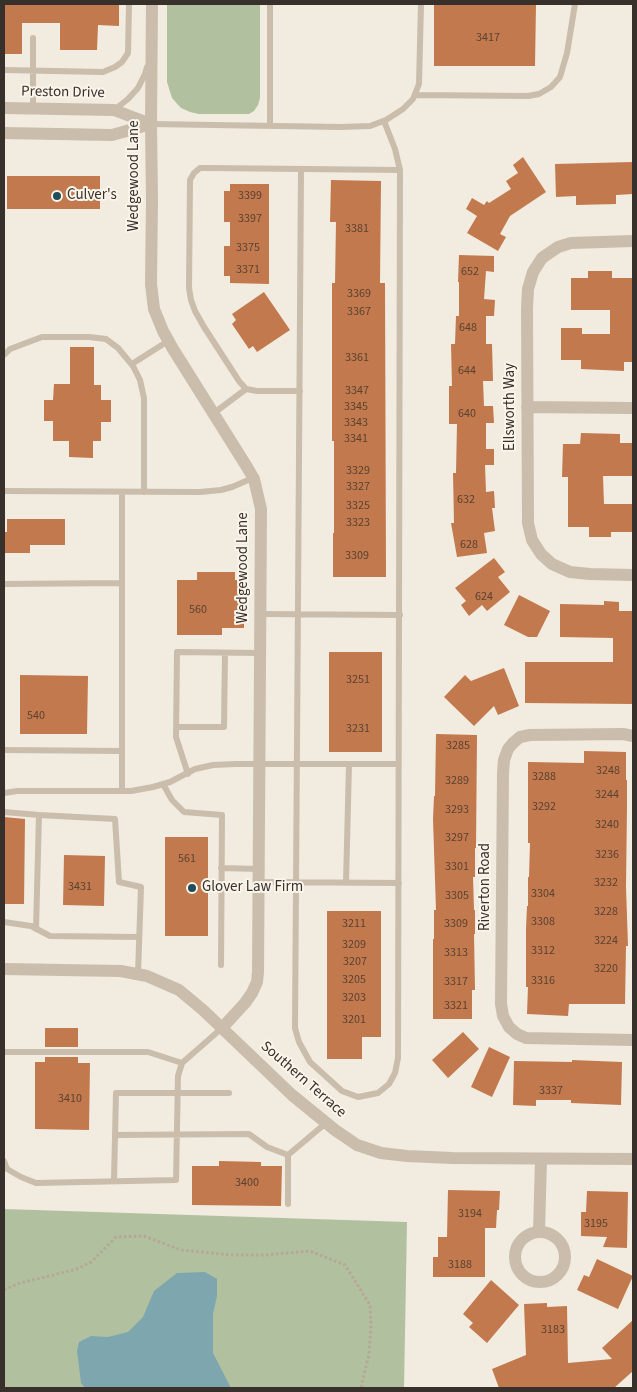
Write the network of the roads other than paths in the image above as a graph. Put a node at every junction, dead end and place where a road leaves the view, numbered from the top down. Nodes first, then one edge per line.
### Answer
1 (129, 4) edge
2 (152, 4) edge
3 (270, 4) edge
4 (420, 4) edge
5 (575, 4) edge
6 (33, 38) dead end
7 (152, 44) junction
8 (4, 70) edge
9 (33, 72) junction
10 (415, 95) junction
11 (4, 108) edge
12 (33, 109) junction
13 (114, 110) junction
14 (384, 121) junction
15 (151, 124) junction
16 (270, 126) junction
17 (4, 133) edge
18 (301, 169) junction
19 (400, 170) junction
20 (633, 241) edge
21 (168, 341) junction
22 (4, 355) edge
23 (132, 364) junction
24 (246, 389) junction
25 (300, 392) junction
26 (527, 407) junction
27 (633, 408) edge
28 (214, 413) junction
29 (253, 478) junction
30 (4, 491) edge
31 (122, 492) junction
32 (144, 492) junction
33 (633, 575) edge
34 (4, 584) edge
35 (122, 584) junction
36 (260, 614) junction
37 (298, 614) junction
38 (400, 615) junction
39 (225, 653) junction
40 (260, 653) junction
41 (176, 727) junction
42 (633, 736) edge
43 (4, 750) edge
44 (122, 752) junction
45 (259, 764) junction
46 (298, 764) junction
47 (349, 764) junction
48 (398, 764) junction
49 (188, 774) junction
50 (163, 784) junction
51 (122, 791) junction
52 (4, 793) edge
53 (4, 812) edge
54 (39, 815) junction
55 (221, 868) junction
56 (259, 869) junction
57 (259, 882) junction
58 (296, 882) junction
59 (346, 883) junction
60 (399, 883) junction
61 (4, 922) edge
62 (36, 929) junction
63 (139, 937) junction
64 (221, 965) dead end
65 (4, 969) edge
66 (138, 974) junction
67 (222, 1028) junction
68 (633, 1040) edge
69 (4, 1052) edge
70 (182, 1063) junction
71 (177, 1092) junction
72 (229, 1093) dead end
73 (326, 1123) junction
74 (177, 1134) junction
75 (115, 1135) junction
76 (288, 1155) junction
77 (541, 1158) junction
78 (633, 1159) edge
79 (4, 1161) edge
80 (114, 1181) junction
81 (288, 1204) dead end
82 (539, 1232) junction

1 - 9 lane
2 - 7 street, Wedgewood Lane
3 - 16 lane
4 - 10 lane
5 - 10 lane
6 - 9 lane
7 - 13 lane
7 - 15 street, Wedgewood Lane
8 - 9 lane
9 - 12 lane
10 - 14 lane
11 - 12 street, Preston Drive
12 - 13 street, Preston Drive
13 - 15 street, Preston Drive
14 - 16 lane
14 - 19 lane
15 - 16 lane
15 - 17 street
15 - 21 street, Wedgewood Lane
18 - 19 lane
18 - 24 lane
18 - 25 lane
19 - 38 lane
20 - 26 street, Ellsworth Way
21 - 23 lane
21 - 28 street, Wedgewood Lane
22 - 23 lane
23 - 32 lane
24 - 25 lane
24 - 28 lane
25 - 37 lane
26 - 27 street
26 - 33 street, Ellsworth Way
28 - 29 street, Wedgewood Lane
29 - 32 lane
29 - 36 street, Wedgewood Lane
30 - 31 lane
31 - 32 lane
31 - 35 lane
34 - 35 lane
35 - 44 lane
36 - 37 lane
36 - 40 street, Wedgewood Lane
37 - 38 lane
37 - 46 lane
38 - 48 lane
39 - 40 lane
39 - 41 lane
39 - 41 lane
40 - 45 street, Wedgewood Lane
41 - 49 lane
42 - 68 street, Riverton Road
43 - 44 lane
44 - 51 lane
45 - 46 lane
45 - 49 lane
45 - 56 street, Wedgewood Lane
46 - 47 lane
46 - 58 lane
47 - 48 lane
47 - 59 lane
48 - 60 lane
49 - 50 lane
50 - 51 lane
50 - 55 lane
51 - 52 lane
53 - 54 lane
54 - 62 lane
54 - 63 lane
55 - 56 lane
55 - 64 lane
56 - 57 street, Wedgewood Lane
57 - 58 lane
57 - 67 street, Wedgewood Lane
58 - 59 lane
58 - 60 lane
59 - 60 lane
61 - 62 lane
62 - 63 lane
63 - 66 lane
65 - 66 street, Southern Terrace
66 - 67 street, Southern Terrace
67 - 70 lane
67 - 73 street, Southern Terrace
69 - 70 lane
70 - 71 lane
71 - 72 lane
71 - 74 lane
71 - 75 lane
73 - 76 lane
73 - 77 street, Southern Terrace
74 - 75 lane
74 - 76 lane
74 - 80 lane
75 - 80 lane
76 - 81 lane
77 - 78 street, Southern Terrace
77 - 82 street
79 - 80 lane
82 - 82 street

